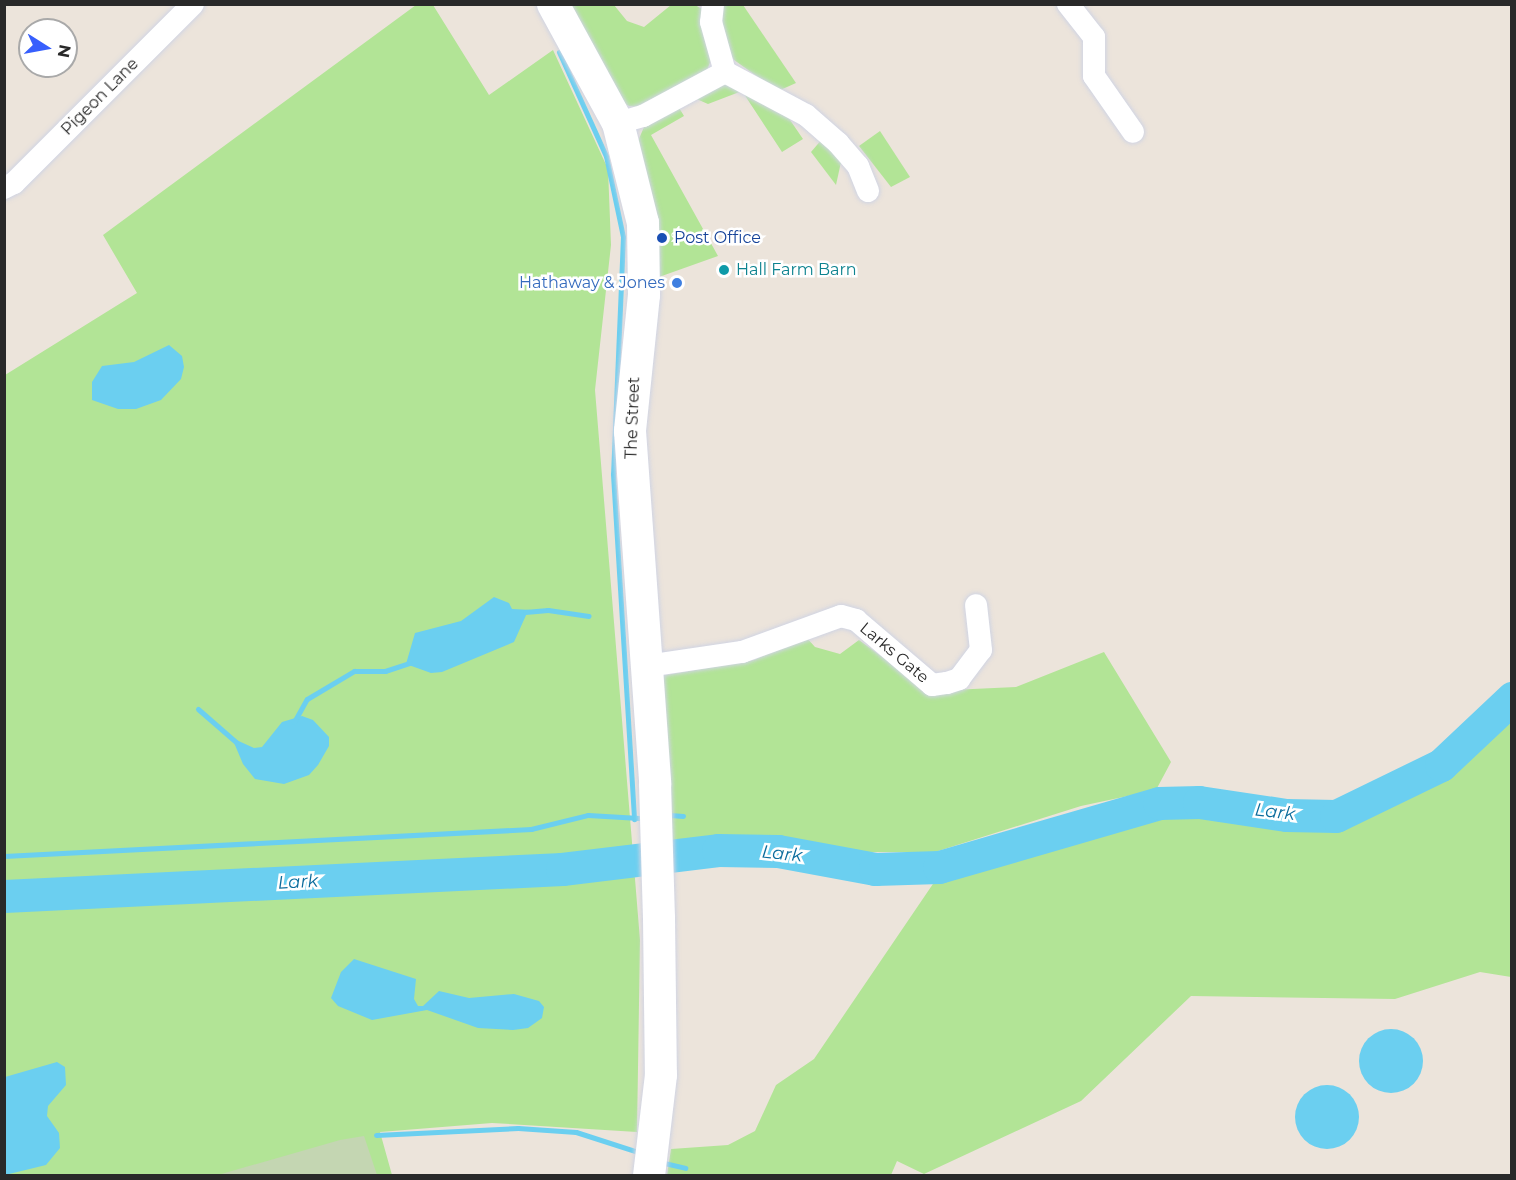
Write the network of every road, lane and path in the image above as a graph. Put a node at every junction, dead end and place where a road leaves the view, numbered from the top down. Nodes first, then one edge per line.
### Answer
1 (553, 4) edge
2 (713, 4) edge
3 (1068, 4) edge
4 (189, 6) edge
5 (725, 72) junction
6 (618, 123) junction
7 (1133, 132) dead end
8 (4, 188) edge
9 (868, 191) dead end
10 (976, 604) dead end
11 (647, 666) junction
12 (651, 1167) edge

1 - 6 main road, The Street
2 - 5 street
3 - 7 street
4 - 8 street, Pigeon Lane
5 - 6 street
5 - 9 street
6 - 11 main road, The Street
10 - 11 street, Larks Gate
11 - 12 main road, The Street

